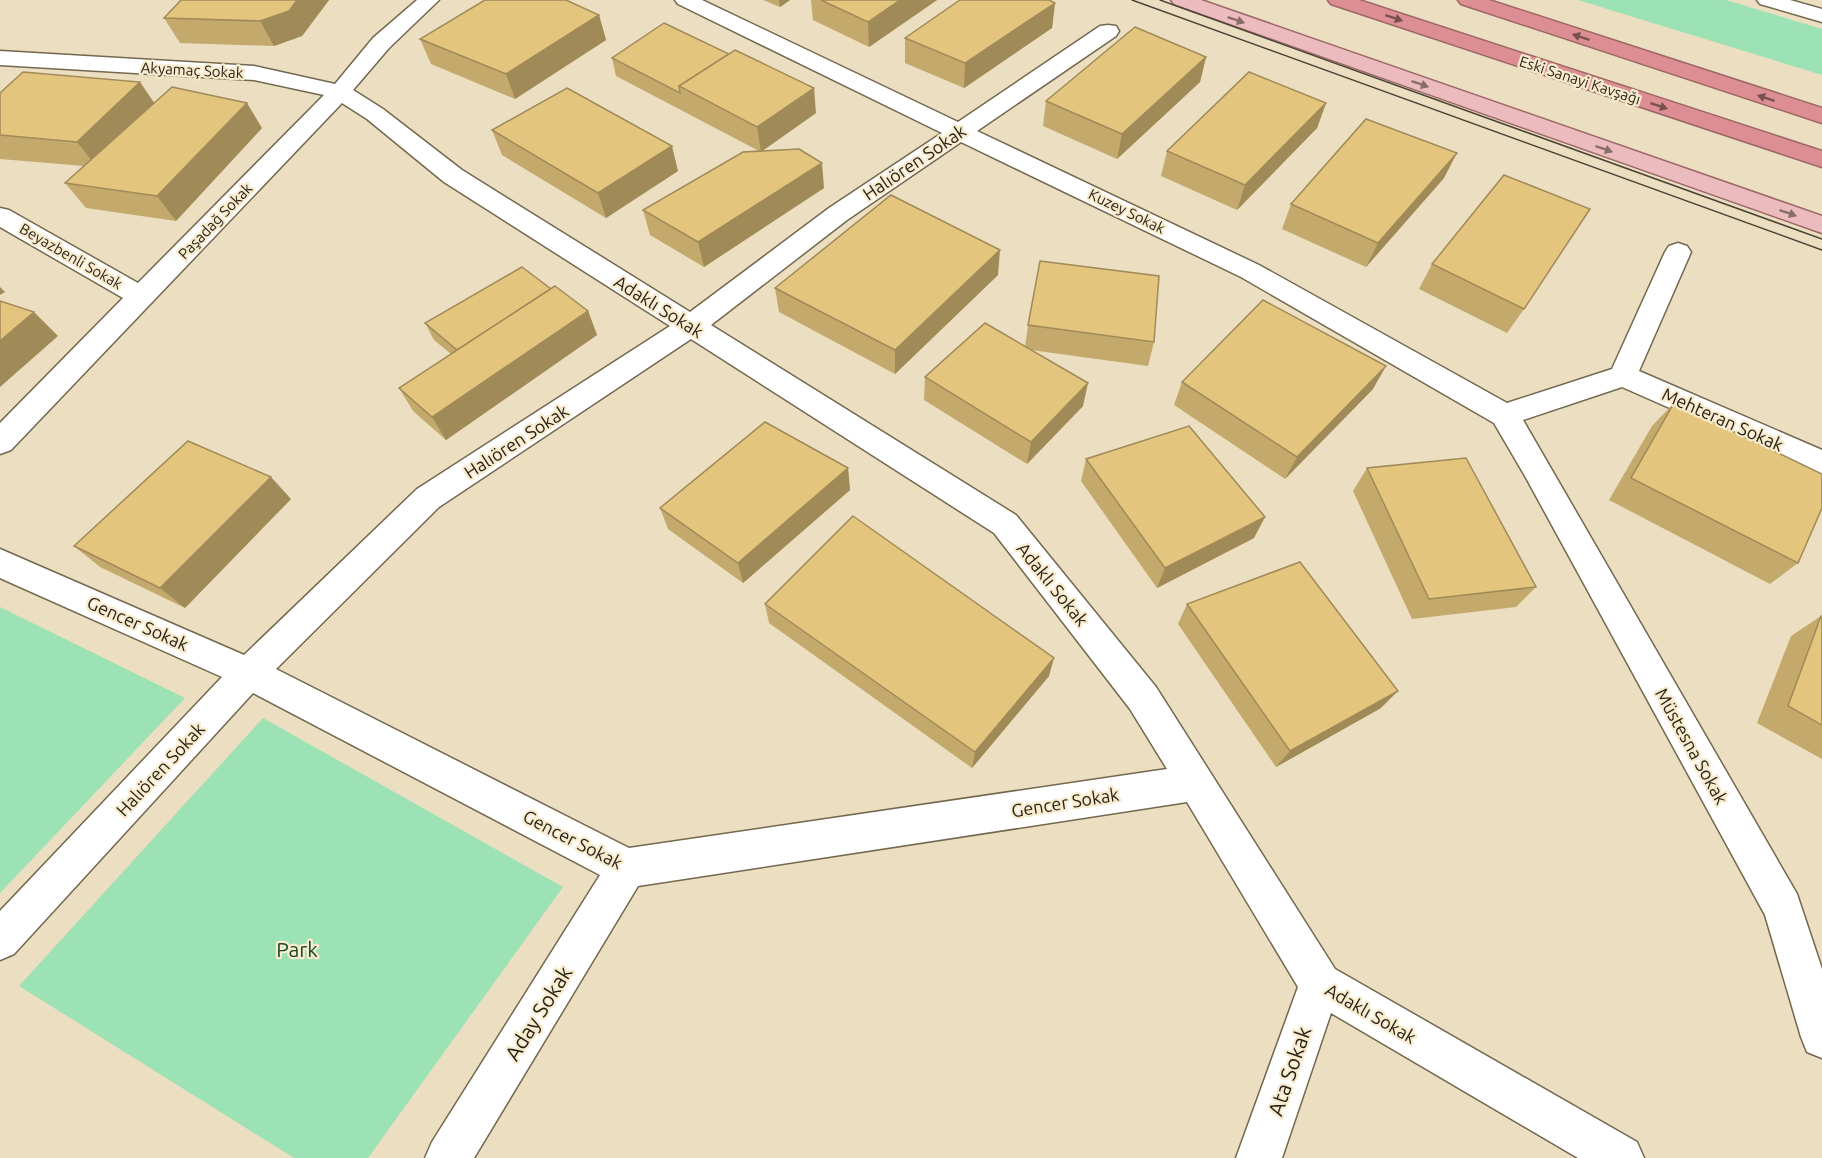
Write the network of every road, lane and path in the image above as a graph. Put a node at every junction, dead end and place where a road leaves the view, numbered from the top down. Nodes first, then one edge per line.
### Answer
1 (429, 0) edge
2 (685, 0) edge
3 (1181, 0) edge
4 (1338, 0) edge
5 (1405, 0) edge
6 (1468, 0) edge
7 (1767, 0) edge
8 (1281, 12) dead end
9 (1822, 16) edge
10 (1107, 31) dead end
11 (0, 58) edge
12 (340, 92) junction
13 (375, 114) joint
14 (1822, 116) edge
15 (960, 130) junction
16 (1822, 137) edge
17 (1822, 159) edge
18 (1822, 204) edge
19 (0, 216) edge
20 (1822, 225) edge
21 (1678, 252) dead end
22 (142, 297) junction
23 (691, 326) junction
24 (1623, 376) junction
25 (1504, 415) junction
26 (0, 442) edge
27 (1822, 463) edge
28 (1536, 467) joint
29 (0, 563) edge
30 (249, 673) junction
31 (1196, 783) junction
32 (627, 868) junction
33 (0, 940) edge
34 (1320, 984) junction
35 (1822, 1037) edge
36 (448, 1158) edge
37 (1259, 1158) edge
38 (1621, 1158) edge

1 - 12 street, Paşadağ Sokak
2 - 15 street, Kuzey Sokak
3 -> 20 main road
4 -> 17 highway, Eski Sanayi Kavşağı
5 - 16 highway, Eski Sanayi Kavşağı
14 -> 6 highway
7 - 9 street
8 - 18 main road
10 - 15 street, Halıören Sokak
11 - 12 street, Akyamaç Sokak
12 - 13 street, Akyamaç Sokak
12 - 22 street, Paşadağ Sokak
13 - 23 street, Adaklı Sokak
15 - 23 street, Halıören Sokak
15 - 25 street, Kuzey Sokak
19 - 22 street, Beyazbenli Sokak
21 - 24 street
22 - 26 street, Paşadağ Sokak
23 - 30 street, Halıören Sokak
23 - 31 street, Adaklı Sokak
24 - 25 street
24 - 27 street, Mehteran Sokak
25 - 28 street, Kuzey Sokak
28 - 35 street, Müstesna Sokak
29 - 30 street, Gencer Sokak
30 - 32 street, Gencer Sokak
30 - 33 street, Halıören Sokak
31 - 32 street, Gencer Sokak
31 - 34 street, Adaklı Sokak
32 - 36 street, Aday Sokak
34 - 37 street, Ata Sokak
34 - 38 street, Adaklı Sokak

